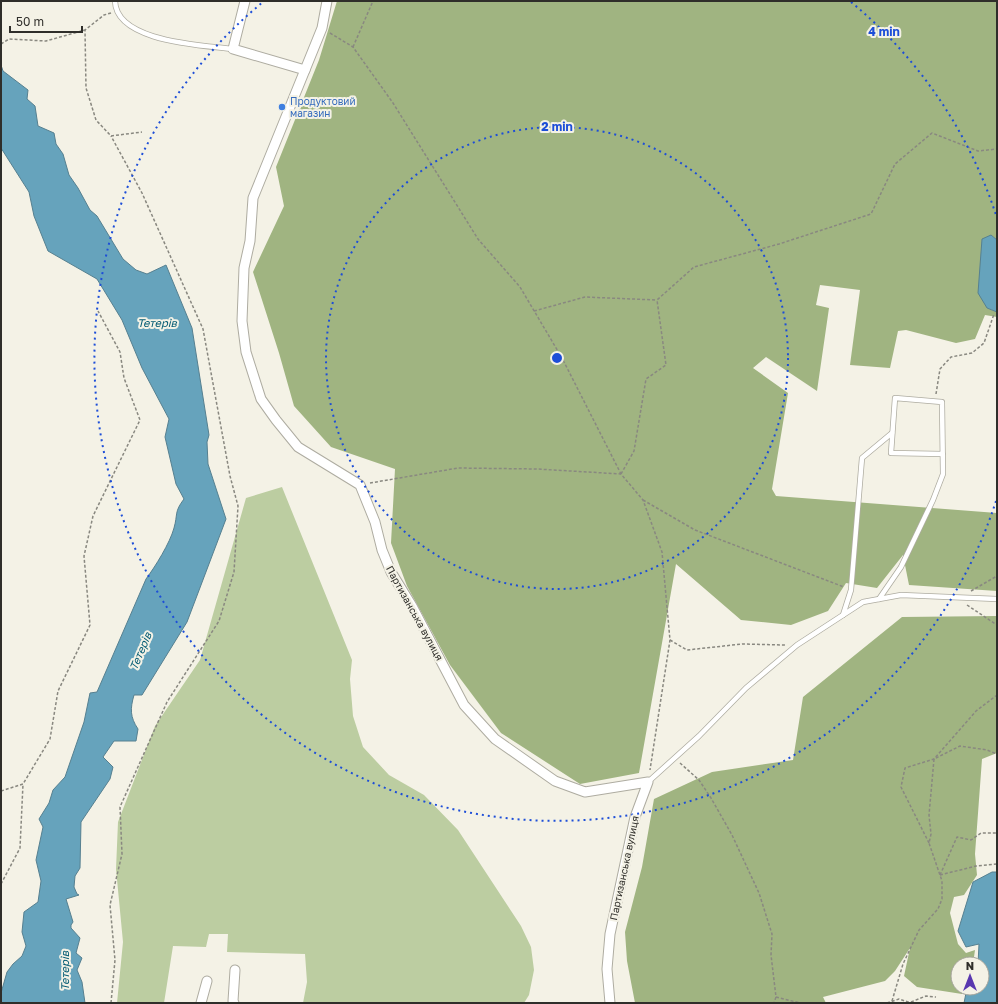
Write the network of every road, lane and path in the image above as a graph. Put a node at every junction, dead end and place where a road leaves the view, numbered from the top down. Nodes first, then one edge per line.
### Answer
1 (115, 1) edge
2 (245, 1) edge
3 (327, 1) edge
4 (372, 1) edge
5 (117, 12) junction
6 (322, 28) junction
7 (85, 30) junction
8 (1, 44) edge
9 (353, 47) junction
10 (233, 49) junction
11 (306, 70) junction
12 (142, 132) dead end
13 (111, 136) junction
14 (997, 149) edge
15 (657, 300) junction
16 (98, 311) dead end
17 (534, 311) junction
18 (994, 314) dead end
19 (935, 402) junction
20 (892, 433) junction
21 (943, 454) junction
22 (621, 474) junction
23 (360, 485) junction
24 (643, 500) junction
25 (997, 576) edge
26 (851, 590) junction
27 (958, 598) junction
28 (879, 599) junction
29 (997, 599) edge
30 (843, 615) junction
31 (997, 625) edge
32 (670, 640) junction
33 (797, 645) junction
34 (997, 695) edge
35 (997, 754) edge
36 (674, 758) junction
37 (934, 759) junction
38 (648, 782) junction
39 (23, 784) junction
40 (1, 791) edge
41 (997, 833) edge
42 (929, 843) junction
43 (997, 864) edge
44 (940, 875) junction
45 (1, 884) edge
46 (235, 970) dead end
47 (207, 981) dead end
48 (776, 997) junction
49 (936, 997) dead end
50 (892, 1002) junction
51 (911, 1002) edge
52 (111, 1003) edge
53 (201, 1003) edge
54 (234, 1003) edge
55 (610, 1003) edge
56 (774, 1003) edge
57 (800, 1003) edge
58 (887, 1003) edge

1 - 5 lane
2 - 10 street
3 - 6 street
4 - 9 path
5 - 7 path
5 - 10 lane
6 - 9 path
6 - 11 street
7 - 8 path
7 - 13 path
9 - 17 path
10 - 11 street
11 - 23 street
12 - 13 path
13 - 52 path
14 - 15 path
15 - 17 path
15 - 22 path
16 - 39 path
17 - 22 path
18 - 19 path
19 - 20 lane
19 - 21 lane
20 - 21 lane
20 - 26 lane
21 - 28 lane
22 - 23 path
22 - 24 path
23 - 38 street, Партизанська вулиця
24 - 26 path
24 - 32 path
25 - 27 path
26 - 30 lane
27 - 28 lane
27 - 29 lane
27 - 31 path
28 - 30 lane
30 - 33 lane
32 - 33 path
32 - 38 path
33 - 36 lane
34 - 37 path
35 - 37 path
36 - 38 lane
36 - 48 path
37 - 42 path
37 - 42 path
38 - 55 street, Партизанська вулиця
39 - 40 path
39 - 45 path
41 - 44 path
42 - 44 path
43 - 44 path
44 - 50 path
46 - 54 street
47 - 53 street
48 - 56 path
48 - 57 path
49 - 51 path
50 - 51 path
50 - 58 path

